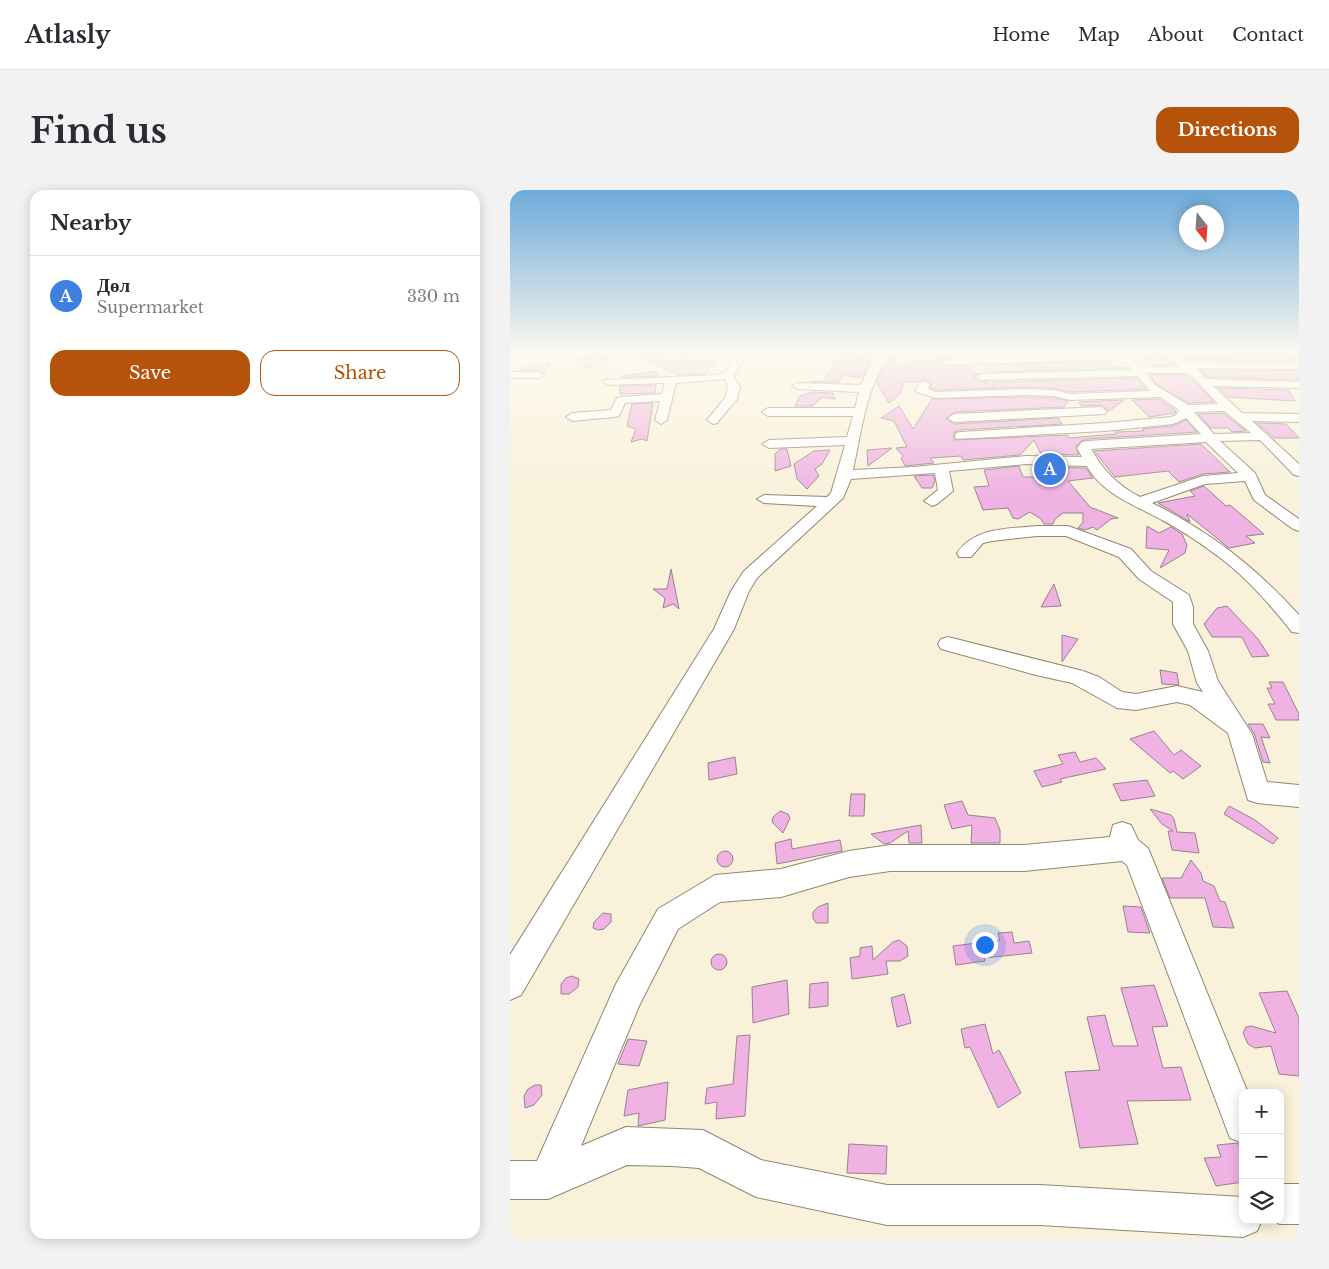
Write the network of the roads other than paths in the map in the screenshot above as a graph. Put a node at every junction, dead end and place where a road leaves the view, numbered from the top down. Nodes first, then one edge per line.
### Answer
1 (621, 401) edge
2 (667, 401) edge
3 (729, 401) edge
4 (861, 401) edge
5 (1073, 401) edge
6 (1172, 401) edge
7 (1221, 401) edge
8 (1227, 407) junction
9 (1185, 409) junction
10 (768, 412) dead end
11 (858, 412) junction
12 (1081, 412) junction
13 (572, 417) dead end
14 (1242, 417) junction
15 (954, 418) dead end
16 (1299, 418) edge
17 (661, 420) dead end
18 (713, 420) dead end
19 (1138, 422) junction
20 (961, 436) dead end
21 (1263, 436) junction
22 (1212, 439) junction
23 (852, 441) junction
24 (769, 444) dead end
25 (1093, 462) junction
26 (941, 467) junction
27 (1299, 472) edge
28 (845, 475) junction
29 (1250, 476) junction
30 (764, 499) dead end
31 (932, 501) dead end
32 (831, 502) junction
33 (1138, 503) junction
34 (1299, 526) edge
35 (965, 553) dead end
36 (1299, 627) edge
37 (948, 644) dead end
38 (1236, 727) junction
39 (1299, 796) edge
40 (510, 984) edge
41 (1239, 1114) edge
42 (510, 1180) edge
43 (548, 1180) junction
44 (1284, 1204) edge
45 (1299, 1204) edge
46 (1239, 1217) edge

1 - 13 street
2 - 17 street
3 - 18 street
4 - 11 street
5 - 12 street
6 - 9 street
7 - 8 street
8 - 9 street
8 - 14 street
9 - 19 street
9 - 22 street
10 - 11 street
11 - 23 street
12 - 15 street
12 - 19 street
14 - 16 street
14 - 21 street
19 - 20 street
21 - 22 street
21 - 27 street
22 - 25 street
22 - 29 street
23 - 24 street
23 - 28 street
25 - 26 street
25 - 33 street
26 - 28 street
26 - 31 street
28 - 32 street
29 - 33 street
29 - 34 street
30 - 32 street
32 - 40 street
33 - 36 street
35 - 38 street
37 - 38 street
38 - 39 street
41 - 43 street
42 - 43 street
43 - 46 street
44 - 45 street

